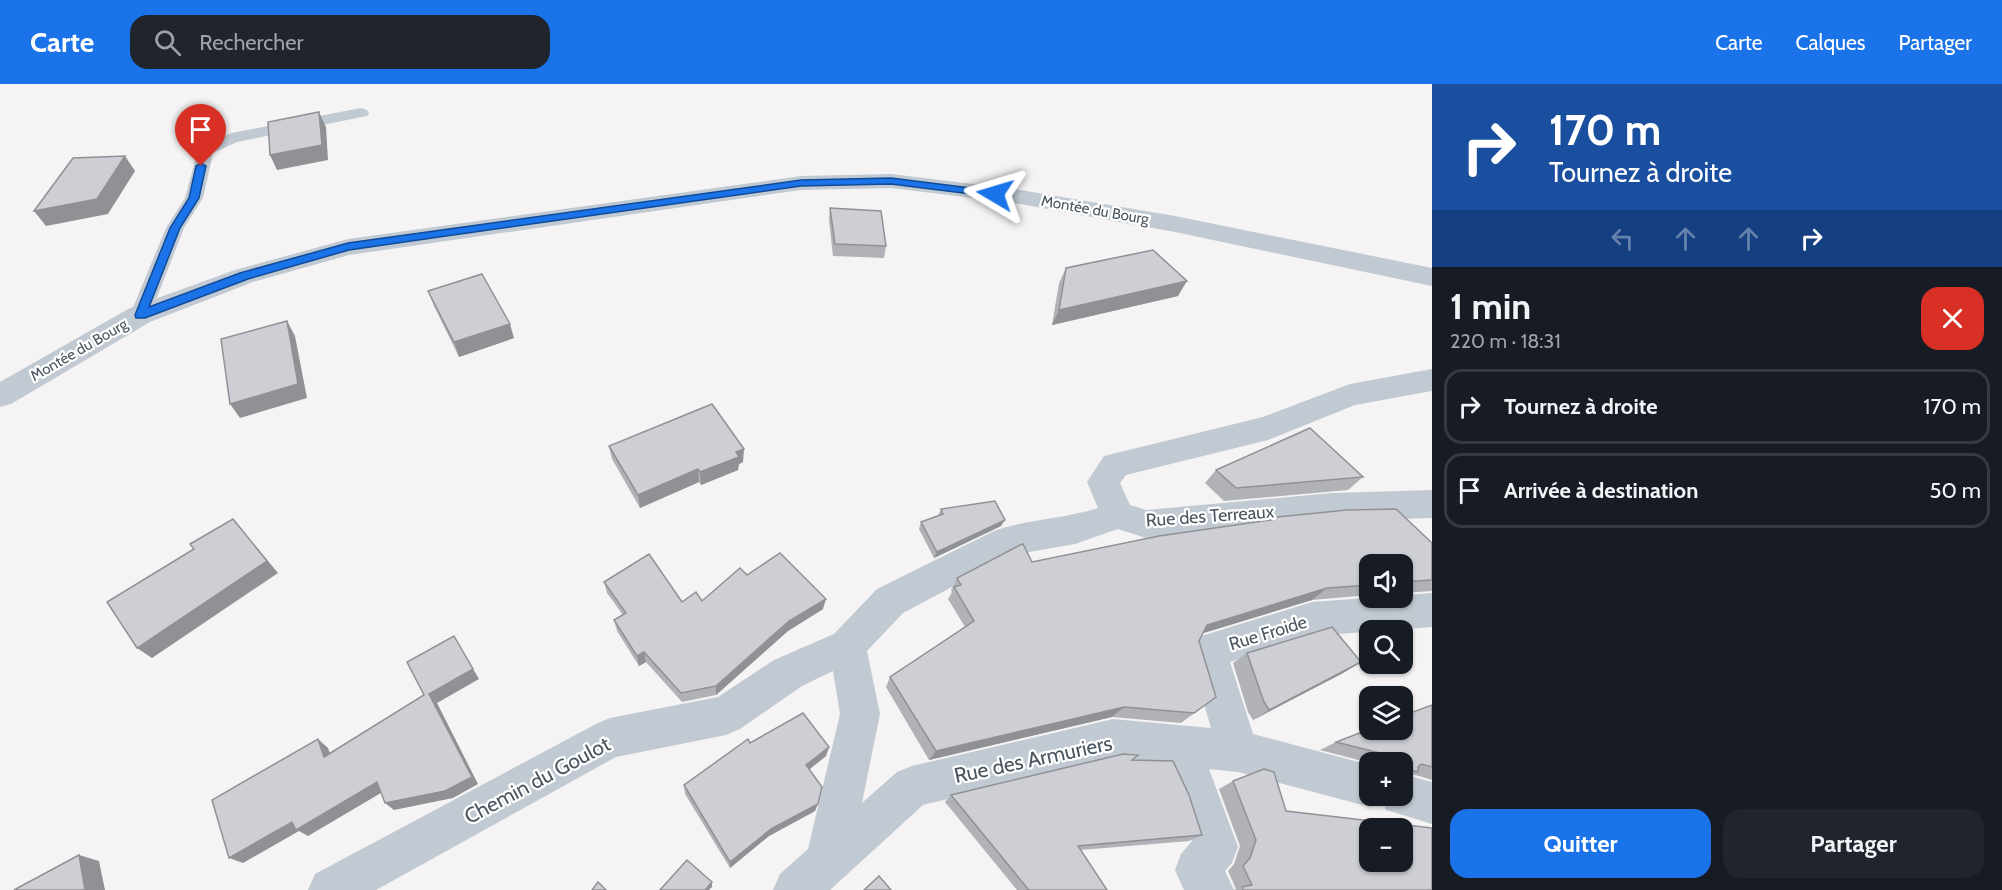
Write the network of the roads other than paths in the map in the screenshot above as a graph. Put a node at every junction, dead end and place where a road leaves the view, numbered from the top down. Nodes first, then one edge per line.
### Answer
1 (361, 113) dead end
2 (1432, 277) edge
3 (141, 315) junction
4 (1432, 380) edge
5 (0, 396) edge
6 (1432, 504) edge
7 (1119, 515) junction
8 (1432, 610) edge
9 (847, 646) junction
10 (1180, 746) junction
11 (1238, 751) junction
12 (1359, 783) edge
13 (1413, 798) edge
14 (1432, 804) edge
15 (828, 861) junction
16 (331, 890) edge
17 (796, 890) edge
18 (1211, 890) edge

1 - 3 lane
2 - 3 street, Montée du Bourg
3 - 5 street, Montée du Bourg
4 - 7 street
6 - 7 street, Rue des Terreaux
7 - 9 street, Rue des Terreaux
8 - 11 street, Rue Froide
9 - 15 street
9 - 16 street, Chemin du Goulot
10 - 11 street, Rue des Armuriers
10 - 15 street, Rue des Armuriers
10 - 18 street
11 - 12 street, Rue des Armuriers
13 - 14 street
15 - 17 street, Rue des Armuriers

